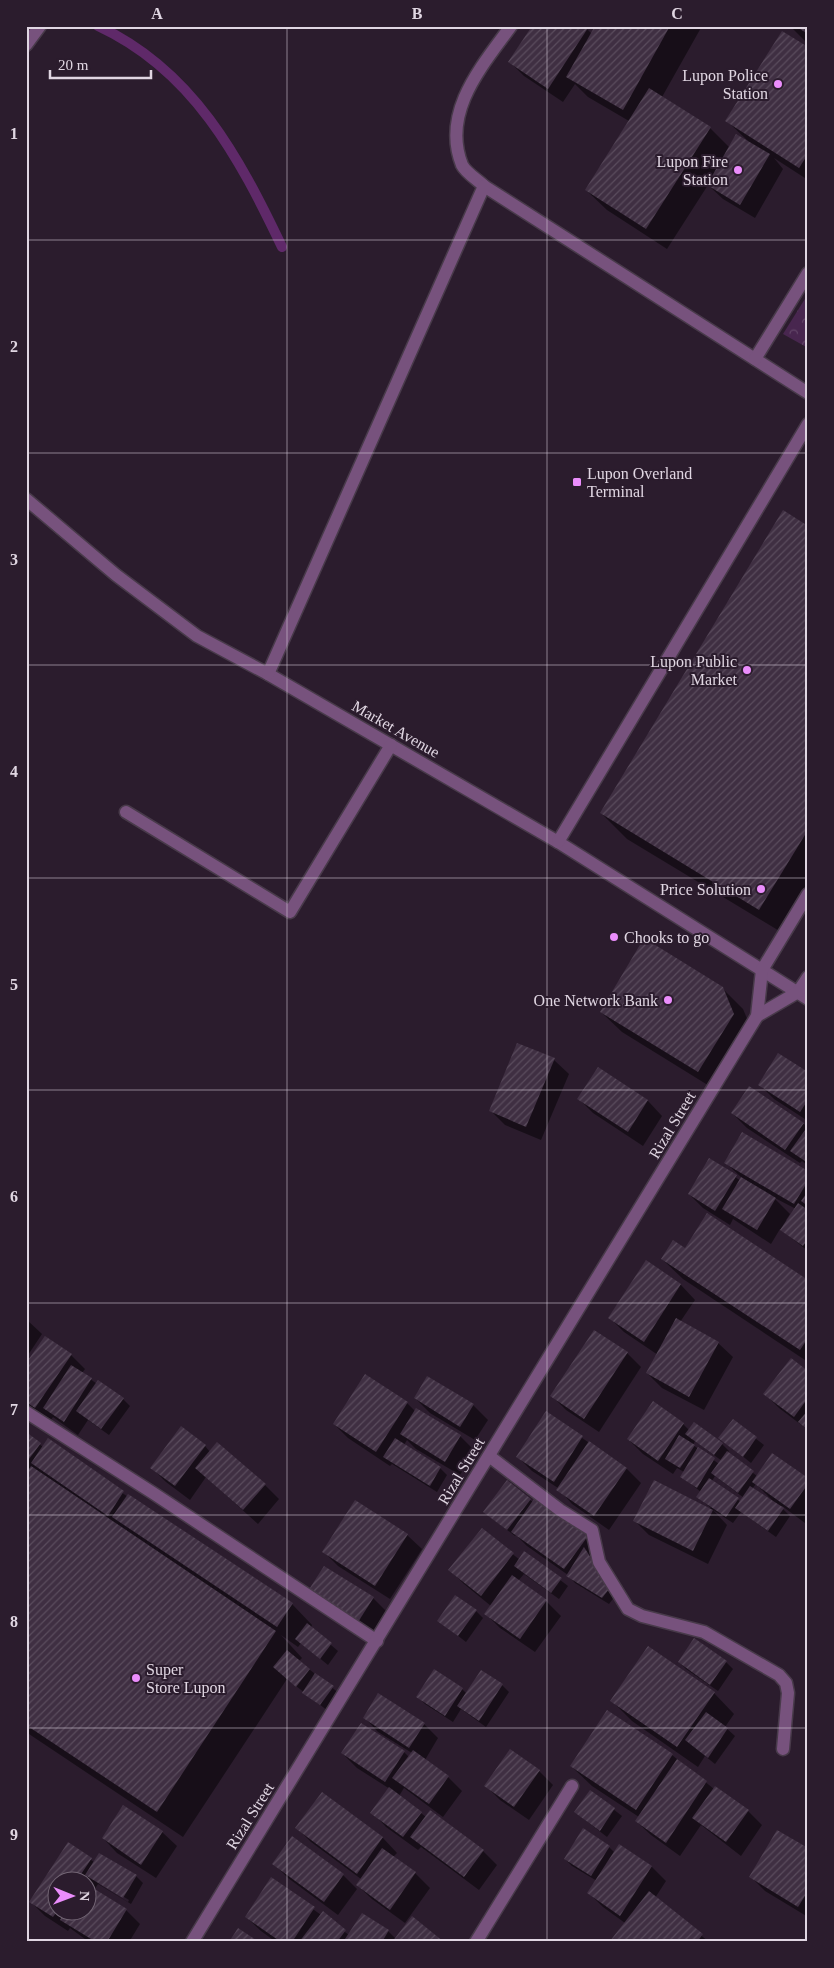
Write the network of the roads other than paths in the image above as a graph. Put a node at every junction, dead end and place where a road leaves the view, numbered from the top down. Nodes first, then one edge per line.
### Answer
1 (40, 26) edge
2 (510, 26) edge
3 (26, 45) edge
4 (484, 186) junction
5 (808, 273) edge
6 (755, 359) junction
7 (808, 393) edge
8 (808, 424) edge
9 (26, 499) edge
10 (268, 674) junction
11 (391, 745) junction
12 (126, 812) dead end
13 (558, 842) junction
14 (808, 894) edge
15 (762, 970) junction
16 (808, 977) edge
17 (803, 996) edge
18 (757, 1016) junction
19 (26, 1412) edge
20 (489, 1456) junction
21 (377, 1641) junction
22 (783, 1749) dead end
23 (572, 1786) dead end
24 (192, 1942) edge
25 (476, 1942) edge

1 - 3 street
2 - 4 street
4 - 6 street
4 - 10 street
5 - 6 street
6 - 7 street
8 - 13 street
9 - 10 street, Market Avenue
10 - 11 street, Market Avenue
11 - 12 street
11 - 13 street, Market Avenue
13 - 15 street, Market Avenue
14 - 15 street, Rizal Street
15 - 17 street, Market Avenue
15 - 18 street, Rizal Street
16 - 17 street, Rizal Street
17 - 18 street, Rizal Street
18 - 20 street, Rizal Street
19 - 21 street
20 - 21 street, Rizal Street
20 - 22 street
21 - 24 street, Rizal Street
23 - 25 street

